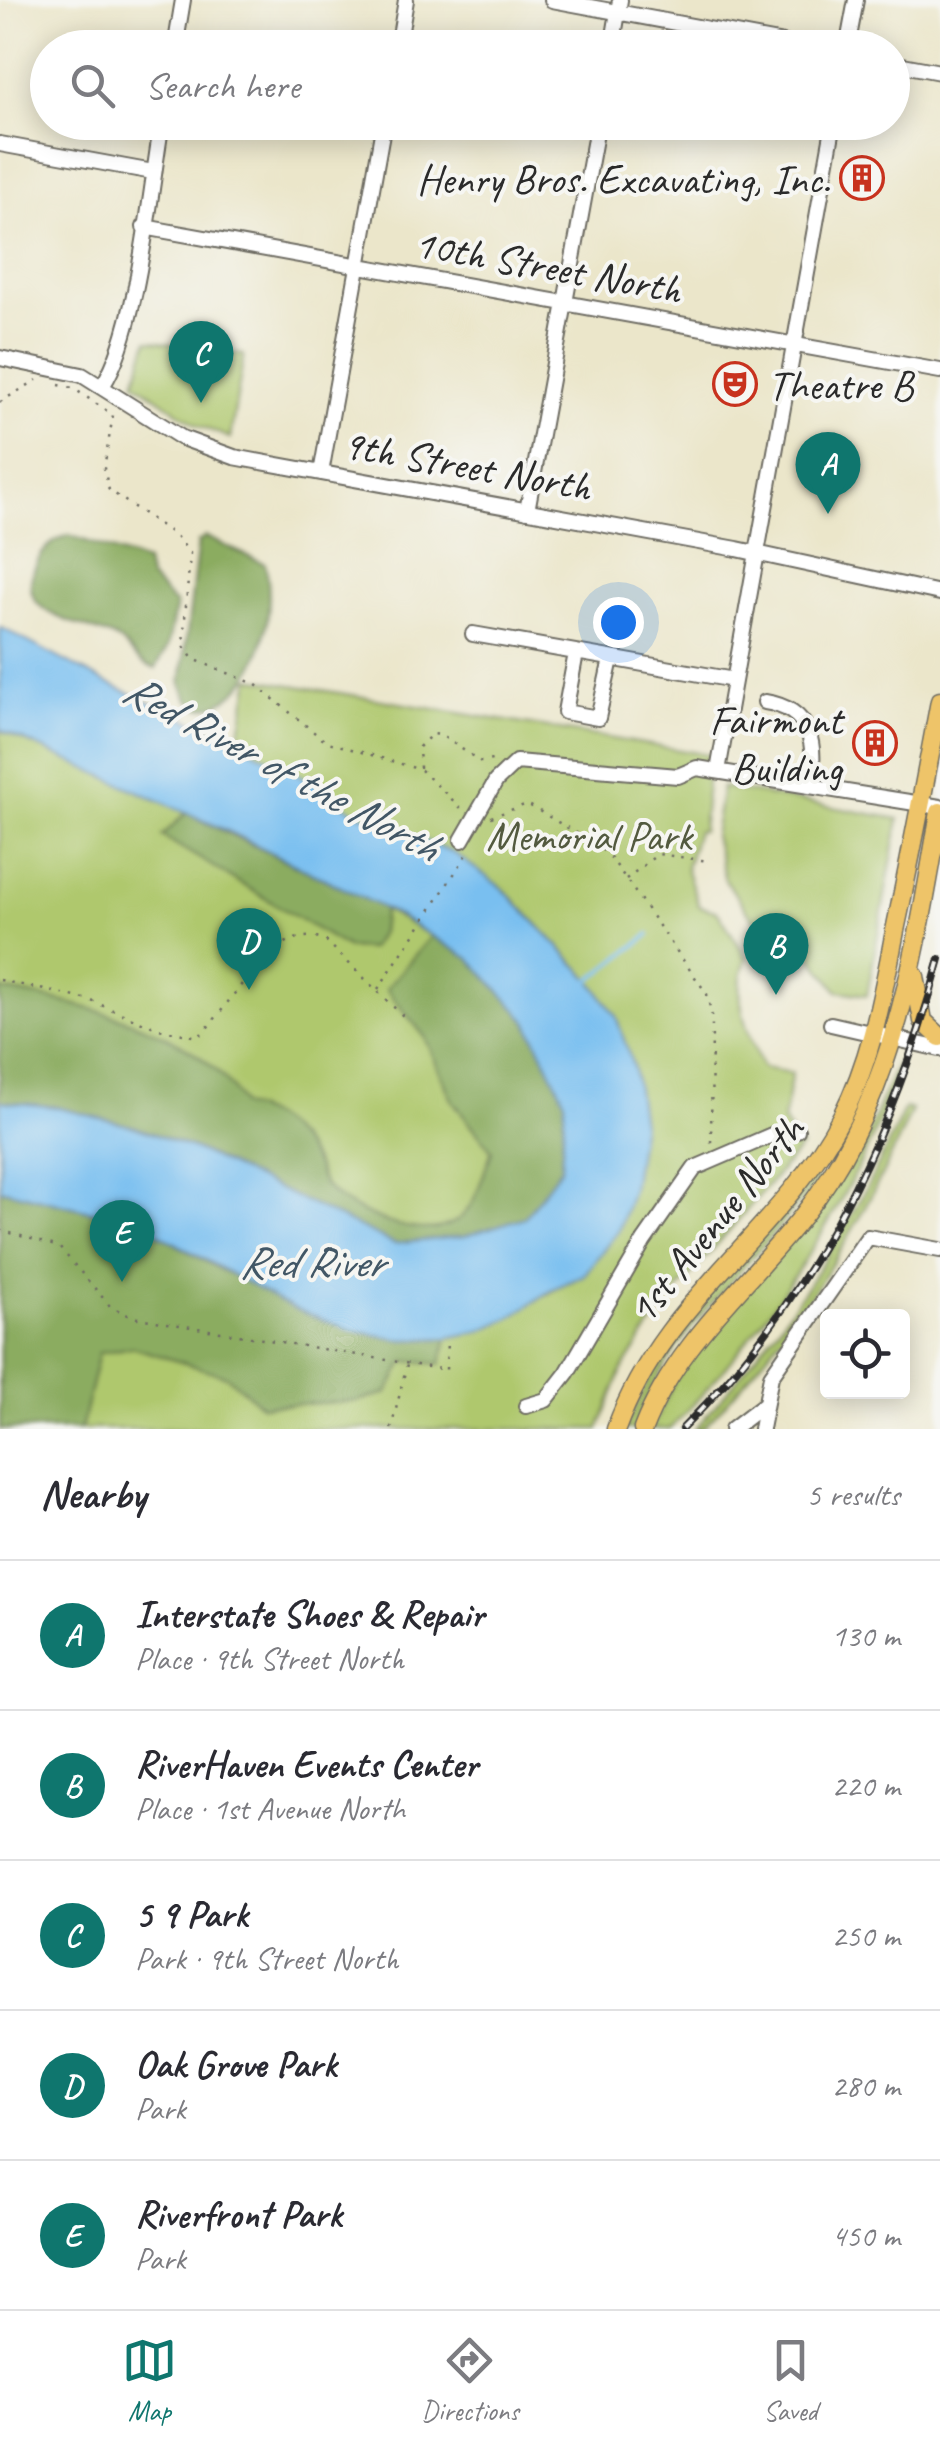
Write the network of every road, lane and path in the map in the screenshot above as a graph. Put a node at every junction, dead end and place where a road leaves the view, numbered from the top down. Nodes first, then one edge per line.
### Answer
1 (183, 0) edge
2 (406, 0) edge
3 (552, 0) edge
4 (856, 0) edge
5 (619, 6) edge
6 (178, 30) edge
7 (401, 30) edge
8 (728, 30) edge
9 (851, 30) edge
10 (910, 66) edge
11 (940, 72) edge
12 (159, 140) edge
13 (381, 140) edge
14 (595, 140) edge
15 (831, 140) edge
16 (0, 144) edge
17 (153, 172) junction
18 (144, 227) junction
19 (358, 266) junction
20 (565, 303) junction
21 (794, 345) junction
22 (0, 358) edge
23 (940, 371) edge
24 (38, 380) dead end
25 (55, 384) dead end
26 (103, 385) junction
27 (0, 402) edge
28 (322, 473) junction
29 (527, 511) junction
30 (756, 556) junction
31 (940, 593) edge
32 (474, 634) dead end
33 (576, 652) junction
34 (611, 658) junction
35 (734, 680) junction
36 (940, 701) edge
37 (766, 702) dead end
38 (516, 762) junction
39 (421, 770) junction
40 (718, 771) junction
41 (809, 786) junction
42 (934, 808) edge
43 (474, 818) junction
44 (466, 844) joint
45 (709, 861) dead end
46 (625, 880) junction
47 (922, 914) junction
48 (0, 980) edge
49 (378, 989) junction
50 (404, 1017) dead end
51 (831, 1024) dead end
52 (874, 1037) junction
53 (940, 1037) edge
54 (895, 1040) junction
55 (940, 1049) edge
56 (796, 1130) dead end
57 (711, 1161) junction
58 (0, 1230) edge
59 (940, 1250) edge
60 (448, 1338) dead end
61 (407, 1364) junction
62 (766, 1403) junction
63 (526, 1406) dead end
64 (391, 1429) edge
65 (616, 1429) edge
66 (643, 1429) edge
67 (732, 1429) edge
68 (761, 1429) edge

1 - 6 street
2 - 7 street
3 - 5 street
4 - 9 street
5 - 8 street
10 - 11 street
12 - 17 street
13 - 19 street
14 - 20 street
15 - 21 street
16 - 17 street
17 - 18 street
18 - 19 street, 10th Street North
18 - 26 street
19 - 20 street, 10th Street North
19 - 28 street
20 - 21 street, 10th Street North
20 - 29 street
21 - 23 street, 10th Street North
21 - 30 street
22 - 26 street, 9th Street North
24 - 27 path
25 - 39 path
26 - 28 street, 9th Street North
28 - 29 street, 9th Street North
29 - 30 street, 9th Street North
30 - 31 street, 9th Street North
30 - 35 street
32 - 33 street
33 - 34 street
33 - 34 street
34 - 35 street
35 - 40 street
36 - 42 main road, 1st Avenue North
37 - 41 street
38 - 39 path
38 - 40 street
38 - 43 street
39 - 43 path
40 - 41 street
41 - 42 street
42 - 47 main road, 1st Avenue North
42 - 52 main road, 1st Avenue North
43 - 44 street
43 - 46 path
44 - 49 path
45 - 46 path
46 - 57 path
47 - 53 main road
47 - 54 main road, 1st Avenue North
48 - 49 path
49 - 50 path
51 - 52 street
52 - 54 street
52 - 65 main road, 1st Avenue North
54 - 55 street
54 - 66 main road, 1st Avenue North
56 - 57 street
57 - 63 street
58 - 61 path
59 - 62 street
60 - 61 path
61 - 64 path
62 - 67 street
62 - 68 street

